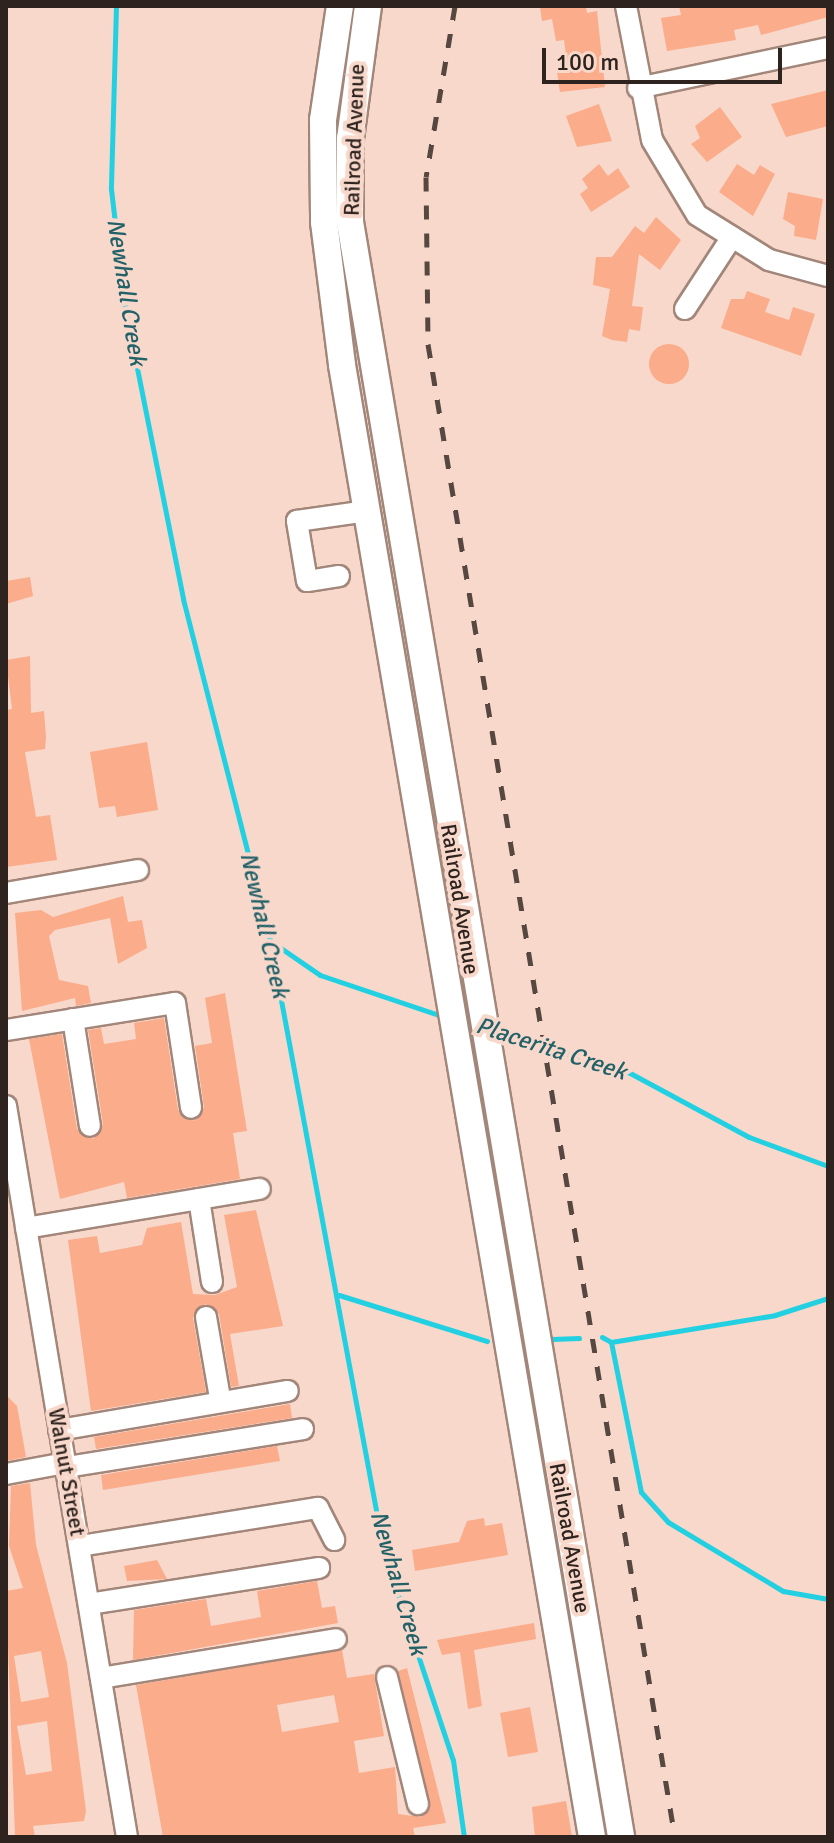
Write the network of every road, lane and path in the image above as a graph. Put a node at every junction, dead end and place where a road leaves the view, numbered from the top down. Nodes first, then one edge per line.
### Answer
1 (340, 6) edge
2 (368, 6) edge
3 (626, 6) edge
4 (828, 48) edge
5 (638, 88) junction
6 (732, 237) junction
7 (828, 276) edge
8 (685, 309) dead end
9 (367, 511) junction
10 (339, 576) dead end
11 (138, 870) dead end
12 (6, 893) edge
13 (73, 1019) junction
14 (6, 1030) edge
15 (6, 1106) edge
16 (191, 1108) dead end
17 (90, 1126) dead end
18 (260, 1189) dead end
19 (199, 1199) junction
20 (26, 1228) junction
21 (212, 1282) dead end
22 (206, 1317) dead end
23 (288, 1391) dead end
24 (219, 1392) dead end
25 (303, 1429) dead end
26 (59, 1430) junction
27 (66, 1465) junction
28 (6, 1474) edge
29 (334, 1540) dead end
30 (80, 1546) junction
31 (319, 1568) dead end
32 (549, 1588) junction
33 (89, 1604) junction
34 (336, 1639) dead end
35 (387, 1677) dead end
36 (101, 1678) junction
37 (596, 1698) junction
38 (418, 1804) dead end
39 (127, 1837) edge
40 (592, 1837) edge
41 (621, 1837) edge

1 - 9 main road, Railroad Avenue
2 - 37 main road, Railroad Avenue
3 - 5 street
4 - 5 street
5 - 6 street
6 - 7 street
6 - 8 street
9 - 10 street
9 - 32 main road, Railroad Avenue
11 - 12 street
13 - 14 street
13 - 16 street
13 - 17 street
15 - 20 street, Walnut Street
18 - 19 street
19 - 20 street
19 - 21 street
20 - 26 street, Walnut Street
22 - 24 street
23 - 26 street
25 - 27 street
26 - 27 street, Walnut Street
27 - 28 street
27 - 30 street, Walnut Street
29 - 30 street
30 - 33 street, Walnut Street
31 - 33 street
32 - 37 main road
32 - 40 main road, Railroad Avenue
33 - 36 street, Walnut Street
34 - 36 street
35 - 38 street
36 - 39 street, Walnut Street
37 - 41 main road, Railroad Avenue

